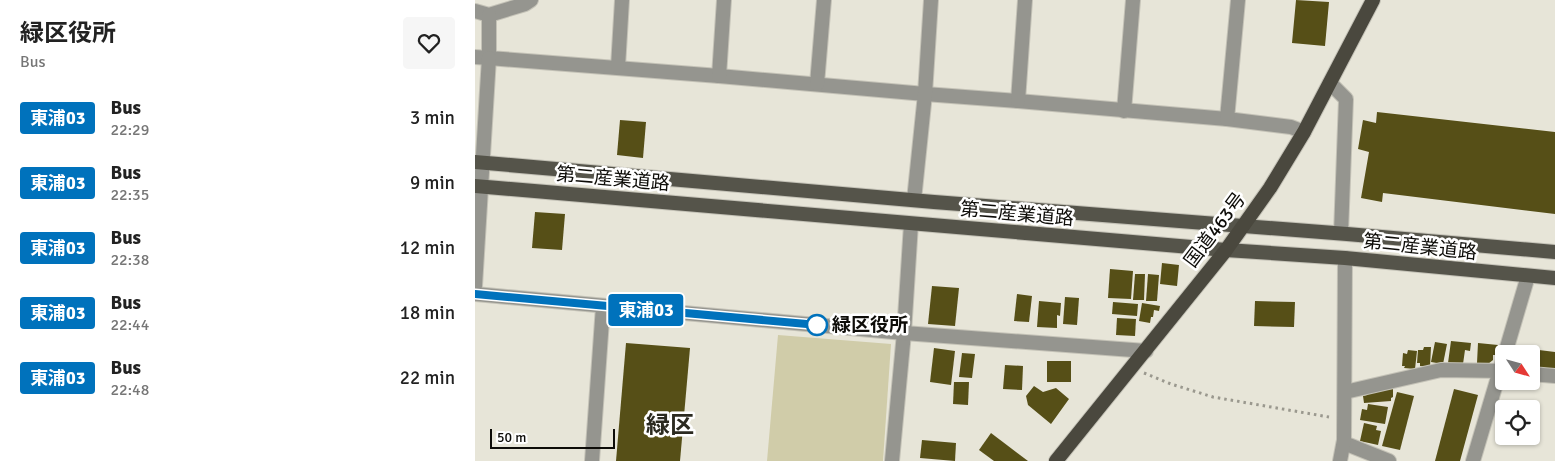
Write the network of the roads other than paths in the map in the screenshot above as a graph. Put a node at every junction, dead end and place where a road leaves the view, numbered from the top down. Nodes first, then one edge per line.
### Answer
1 (531, 0) edge
2 (622, 0) edge
3 (725, 0) edge
4 (824, 0) edge
5 (931, 0) edge
6 (1025, 0) edge
7 (1133, 0) edge
8 (1238, 0) edge
9 (1373, 0) edge
10 (475, 11) edge
11 (489, 15) junction
12 (482, 58) edge
13 (618, 67) junction
14 (719, 76) junction
15 (1330, 83) junction
16 (817, 84) junction
17 (925, 94) junction
18 (1018, 101) junction
19 (1124, 111) junction
20 (1227, 119) junction
21 (1304, 132) junction
22 (479, 162) edge
23 (478, 186) edge
24 (914, 200) junction
25 (911, 224) junction
26 (1243, 226) junction
27 (1341, 234) junction
28 (1226, 250) junction
29 (1555, 252) edge
30 (1345, 258) junction
31 (1528, 276) junction
32 (1555, 278) edge
33 (475, 286) edge
34 (475, 294) edge
35 (603, 306) junction
36 (903, 333) junction
37 (1507, 345) edge
38 (1146, 350) junction
39 (1495, 371) edge
40 (1540, 375) edge
41 (1555, 376) edge
42 (1496, 390) edge
43 (1345, 392) junction
44 (1344, 443) junction
45 (592, 461) edge
46 (892, 461) edge
47 (1056, 461) edge
48 (1341, 461) edge
49 (1389, 461) edge
50 (1473, 461) edge

1 - 11 street
2 - 13 street
3 - 14 street
4 - 16 street
5 - 17 street
6 - 18 street
7 - 19 street
8 - 20 street
9 - 15 highway, 国道463号
10 - 11 street
11 - 12 street
12 - 13 street
12 - 22 street
13 - 14 street
14 - 16 street
15 - 21 highway, 国道463号
15 - 27 street
16 - 17 street
17 - 18 street
17 - 24 street
18 - 19 street
19 - 20 street
20 - 21 street
21 - 26 highway, 国道463号
22 - 23 street
22 - 24 main road, 第二産業道路
23 - 25 main road, 第二産業道路
23 - 33 street
24 - 26 main road, 第二産業道路
25 - 28 main road, 第二産業道路
25 - 36 street
26 - 27 main road, 第二産業道路
26 - 28 highway, 国道463号
27 - 29 main road, 第二産業道路
28 - 30 main road, 第二産業道路
28 - 38 highway, 国道463号
30 - 31 main road, 第二産業道路
30 - 43 street
31 - 32 main road, 第二産業道路
31 - 37 street
34 - 35 street
35 - 36 street
35 - 45 street
36 - 38 street
36 - 46 street
38 - 47 highway, 国道463号
39 - 43 street
40 - 41 street
42 - 50 street
43 - 44 street
44 - 48 street
44 - 49 street

